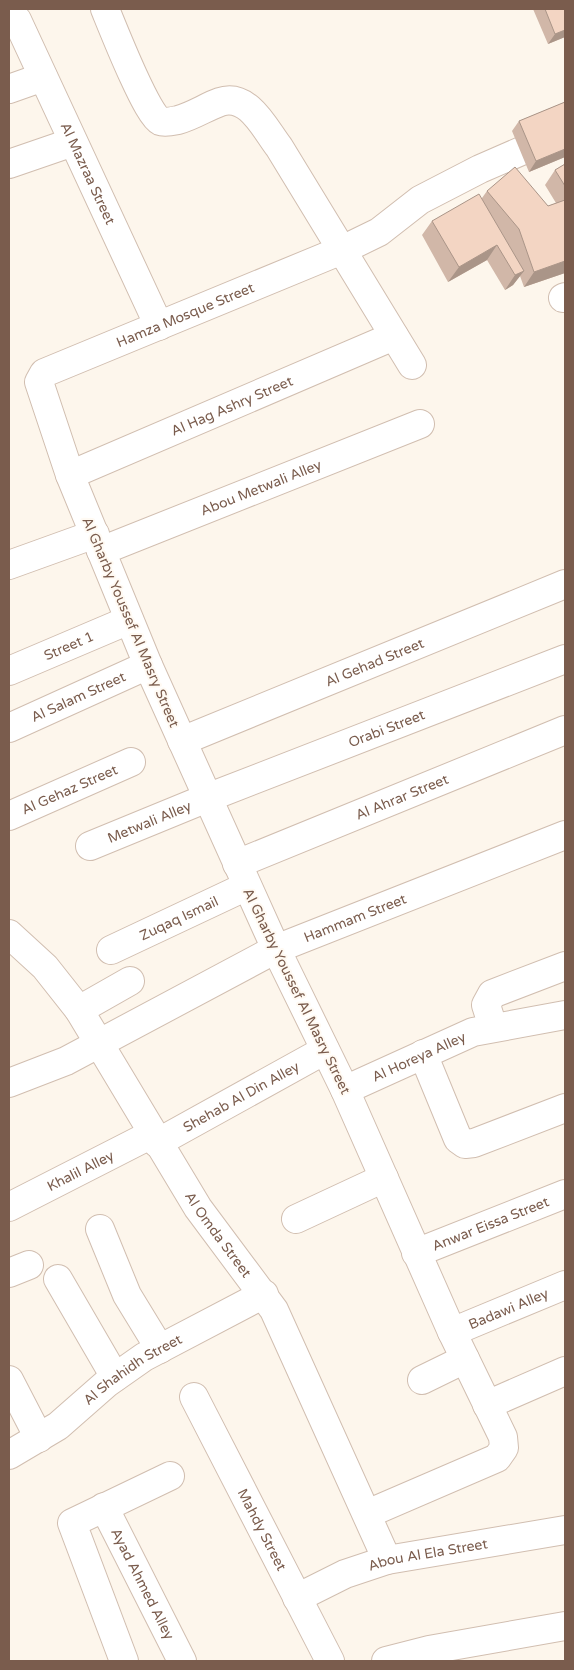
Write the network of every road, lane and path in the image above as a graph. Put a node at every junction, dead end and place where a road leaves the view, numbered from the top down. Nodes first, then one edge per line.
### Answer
1 (105, 9) edge
2 (20, 18) edge
3 (43, 76) junction
4 (9, 89) edge
5 (565, 132) edge
6 (73, 142) junction
7 (9, 164) edge
8 (342, 250) junction
9 (159, 326) junction
10 (394, 336) junction
11 (412, 365) dead end
12 (40, 387) joint
13 (420, 424) dead end
14 (70, 475) junction
15 (98, 542) junction
16 (9, 565) edge
17 (565, 584) edge
18 (130, 620) junction
19 (565, 659) edge
20 (148, 665) junction
21 (9, 671) edge
22 (9, 728) edge
23 (565, 730) edge
24 (182, 741) junction
25 (131, 762) dead end
26 (207, 798) junction
27 (9, 816) edge
28 (565, 835) edge
29 (90, 846) dead end
30 (242, 875) junction
31 (9, 934) edge
32 (276, 949) junction
33 (112, 950) dead end
34 (565, 966) edge
35 (130, 981) dead end
36 (79, 1010) junction
37 (565, 1015) edge
38 (493, 1027) junction
39 (99, 1043) junction
40 (325, 1050) junction
41 (423, 1054) junction
42 (9, 1083) edge
43 (346, 1090) junction
44 (565, 1108) edge
45 (155, 1139) junction
46 (384, 1178) junction
47 (565, 1194) edge
48 (9, 1207) edge
49 (296, 1220) dead end
50 (100, 1229) dead end
51 (416, 1253) junction
52 (58, 1279) dead end
53 (565, 1285) edge
54 (264, 1294) junction
55 (452, 1332) junction
56 (160, 1349) junction
57 (465, 1359) junction
58 (565, 1371) edge
59 (115, 1377) junction
60 (9, 1380) edge
61 (422, 1380) dead end
62 (194, 1398) dead end
63 (487, 1405) junction
64 (39, 1438) junction
65 (9, 1455) edge
66 (170, 1476) dead end
67 (104, 1507) junction
68 (367, 1514) junction
69 (565, 1530) edge
70 (387, 1560) junction
71 (297, 1598) junction
72 (565, 1626) edge
73 (124, 1661) edge
74 (182, 1661) edge
75 (330, 1661) edge
76 (386, 1661) edge

1 - 8 street
2 - 3 street, Al Mazraa Street
3 - 4 street
3 - 6 street, Al Mazraa Street
5 - 8 street, Hamza Mosque Street
6 - 7 street
6 - 9 street, Al Mazraa Street
8 - 9 street, Hamza Mosque Street
8 - 10 street
9 - 12 street, Hamza Mosque Street
10 - 11 street
10 - 14 street, Al Hag Ashry Street
12 - 14 street, Al Gharby Youssef Al Masry Street
13 - 15 street, Abou Metwali Alley
14 - 15 street, Al Gharby Youssef Al Masry Street
15 - 16 street, Abou Metwali Alley
15 - 18 street, Al Gharby Youssef Al Masry Street
17 - 24 street, Al Gehad Street
18 - 20 street, Al Gharby Youssef Al Masry Street
18 - 21 street, Street 1
19 - 26 street, Orabi Street
20 - 22 street, Al Salam Street
20 - 24 street, Al Gharby Youssef Al Masry Street
23 - 30 street, Al Ahrar Street
24 - 26 street, Al Gharby Youssef Al Masry Street
25 - 27 street, Al Gehaz Street
26 - 29 street, Metwali Alley
26 - 30 street, Al Gharby Youssef Al Masry Street
28 - 32 street, Hammam Street
30 - 32 street, Al Gharby Youssef Al Masry Street
30 - 33 street, Zuqaq Ismail
31 - 36 street, Al Omda Street
32 - 39 street, Hammam Street
32 - 40 street, Al Gharby Youssef Al Masry Street
34 - 38 street
35 - 36 street
36 - 39 street, Al Omda Street
37 - 38 street, Al Horeya Alley
38 - 41 street, Al Horeya Alley
39 - 42 street, Hammam Street
39 - 45 street, Al Omda Street
40 - 43 street, Al Gharby Youssef Al Masry Street
40 - 45 street, Shehab Al Din Alley
41 - 43 street, Al Horeya Alley
41 - 44 street
43 - 46 street, Al Gharby Youssef Al Masry Street
45 - 48 street, Khalil Alley
45 - 54 street, Al Omda Street
46 - 49 street
46 - 51 street, Al Gharby Youssef Al Masry Street
47 - 51 street, Anwar Eissa Street
50 - 56 street
51 - 55 street, Al Gharby Youssef Al Masry Street
52 - 59 street
53 - 55 street, Badawi Alley
54 - 56 street, Al Shahidh Street
54 - 68 street, Al Omda Street
55 - 57 street, Al Gharby Youssef Al Masry Street
56 - 59 street, Al Shahidh Street
57 - 61 street
57 - 63 street, Al Gharby Youssef Al Masry Street
58 - 63 street
59 - 64 street, Al Shahidh Street
60 - 64 street
62 - 71 street, Mahdy Street
63 - 68 street, Al Gharby Youssef Al Masry Street
64 - 65 street, Al Shahidh Street
66 - 67 street
67 - 73 street
67 - 74 street, Ayad Ahmed Alley
68 - 70 street, Al Omda Street
69 - 70 street, Abou Al Ela Street
70 - 71 street, Abou Al Ela Street
71 - 75 street, Mahdy Street
72 - 76 street

